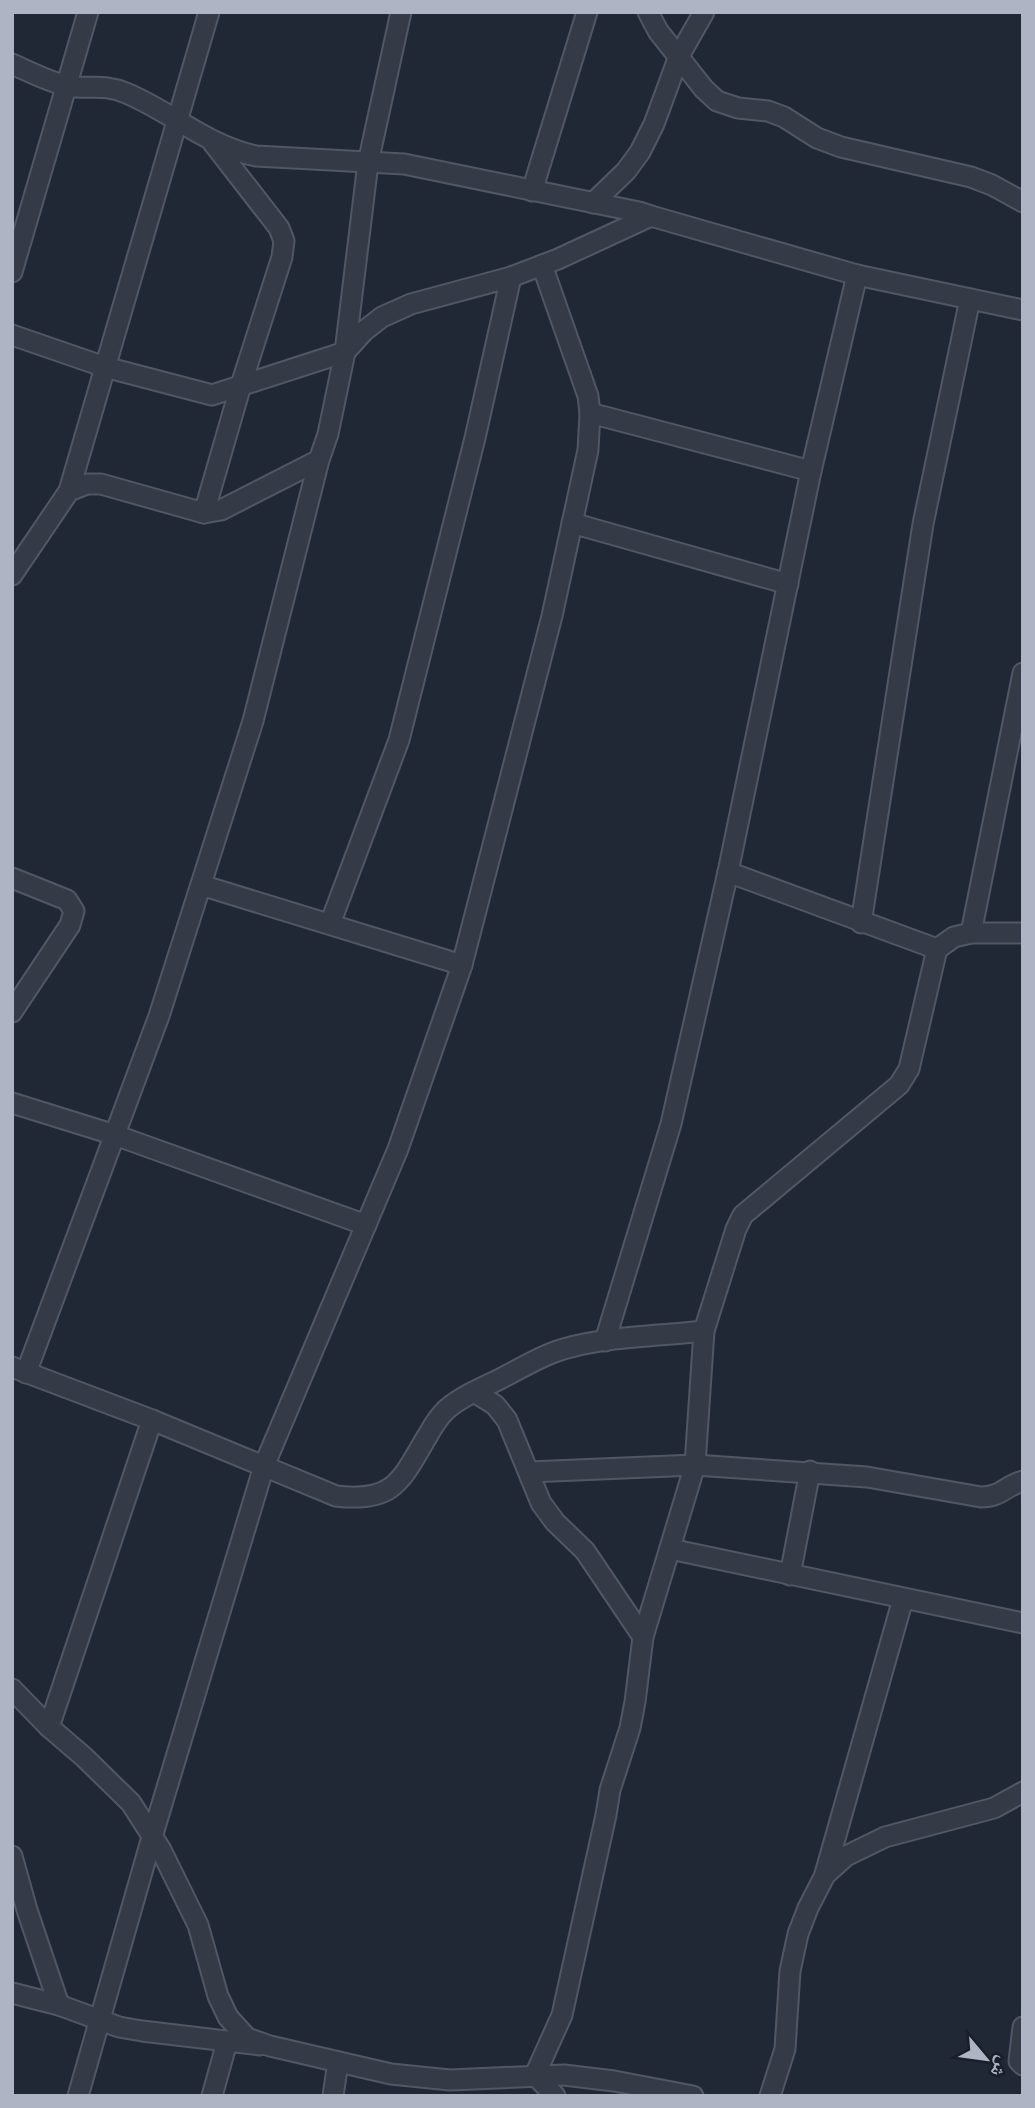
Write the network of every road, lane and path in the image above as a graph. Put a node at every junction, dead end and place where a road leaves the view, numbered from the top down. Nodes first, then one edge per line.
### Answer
1 (88, 12) edge
2 (209, 12) edge
3 (401, 12) edge
4 (587, 12) edge
5 (648, 12) edge
6 (704, 12) edge
7 (679, 56) junction
8 (12, 64) edge
9 (68, 86) junction
10 (178, 122) junction
11 (212, 142) junction
12 (368, 163) junction
13 (532, 191) junction
14 (1023, 202) edge
15 (593, 203) junction
16 (651, 216) junction
17 (542, 265) junction
18 (12, 272) edge
19 (857, 275) junction
20 (511, 277) junction
21 (970, 299) junction
22 (1023, 310) edge
23 (12, 335) edge
24 (345, 352) junction
25 (105, 367) junction
26 (241, 385) junction
27 (590, 413) junction
28 (319, 460) junction
29 (811, 471) junction
30 (69, 491) junction
31 (204, 513) junction
32 (572, 523) junction
33 (12, 575) edge
34 (788, 584) junction
35 (1023, 673) edge
36 (727, 872) junction
37 (12, 878) edge
38 (201, 885) junction
39 (861, 923) junction
40 (330, 924) junction
41 (971, 933) junction
42 (1023, 933) edge
43 (937, 949) junction
44 (461, 965) junction
45 (12, 1012) edge
46 (12, 1103) edge
47 (115, 1135) junction
48 (366, 1225) junction
49 (704, 1331) junction
50 (605, 1341) junction
51 (19, 1370) edge
52 (474, 1392) junction
53 (152, 1420) junction
54 (695, 1465) junction
55 (264, 1466) junction
56 (529, 1472) junction
57 (810, 1472) junction
58 (1023, 1481) edge
59 (670, 1549) junction
60 (790, 1575) junction
61 (903, 1599) junction
62 (1023, 1623) edge
63 (643, 1637) junction
64 (12, 1689) edge
65 (49, 1727) junction
66 (1023, 1792) edge
67 (152, 1837) junction
68 (12, 1856) edge
69 (825, 1875) junction
70 (12, 1993) edge
71 (59, 2005) junction
72 (99, 2018) junction
73 (1023, 2027) edge
74 (227, 2042) junction
75 (270, 2046) junction
76 (338, 2062) junction
77 (1023, 2065) edge
78 (535, 2075) junction
79 (449, 2088) edge
80 (78, 2096) edge
81 (212, 2096) edge
82 (333, 2096) edge
83 (555, 2096) edge
84 (693, 2096) edge
85 (770, 2096) edge

1 - 9 street
2 - 10 street
3 - 12 street
4 - 13 street
5 - 7 street
6 - 7 street
7 - 14 street
7 - 15 street
8 - 9 street
9 - 10 street
9 - 18 street
10 - 11 street
10 - 25 street
11 - 12 street
11 - 26 street
12 - 13 street
12 - 24 street
13 - 15 street
15 - 16 street
16 - 17 street
16 - 19 street
17 - 20 street
17 - 27 street
19 - 21 street
19 - 29 street
20 - 24 street
20 - 40 street
21 - 22 street
21 - 39 street
23 - 25 street
24 - 26 street
24 - 28 street
25 - 26 street
25 - 30 street
26 - 31 street
27 - 29 street
27 - 32 street
28 - 31 street
28 - 38 street
29 - 34 street
30 - 31 street
30 - 33 street
32 - 34 street
32 - 44 street
34 - 36 street
35 - 41 street
36 - 39 street
36 - 50 street
37 - 45 street
38 - 40 street
38 - 47 street
39 - 43 street
40 - 44 street
41 - 42 street
41 - 43 street
43 - 49 street
44 - 48 street
46 - 47 street
47 - 48 street
47 - 51 street
48 - 55 street
49 - 50 street
49 - 54 street
50 - 52 street
51 - 53 street
52 - 55 street
52 - 56 street
53 - 55 street
53 - 65 street
54 - 56 street
54 - 57 street
54 - 59 street
55 - 67 street
56 - 63 street
57 - 58 street
57 - 60 street
59 - 60 street
59 - 63 street
60 - 61 street
61 - 62 street
61 - 69 street
63 - 78 street
64 - 65 street
65 - 67 street
66 - 69 street
67 - 72 street
67 - 75 street
68 - 71 street
69 - 85 street
70 - 71 street
71 - 72 street
72 - 74 street
72 - 80 street
73 - 77 street
74 - 75 street
74 - 81 street
75 - 76 street
76 - 79 street
76 - 82 street
78 - 79 street
78 - 83 street
78 - 84 street

